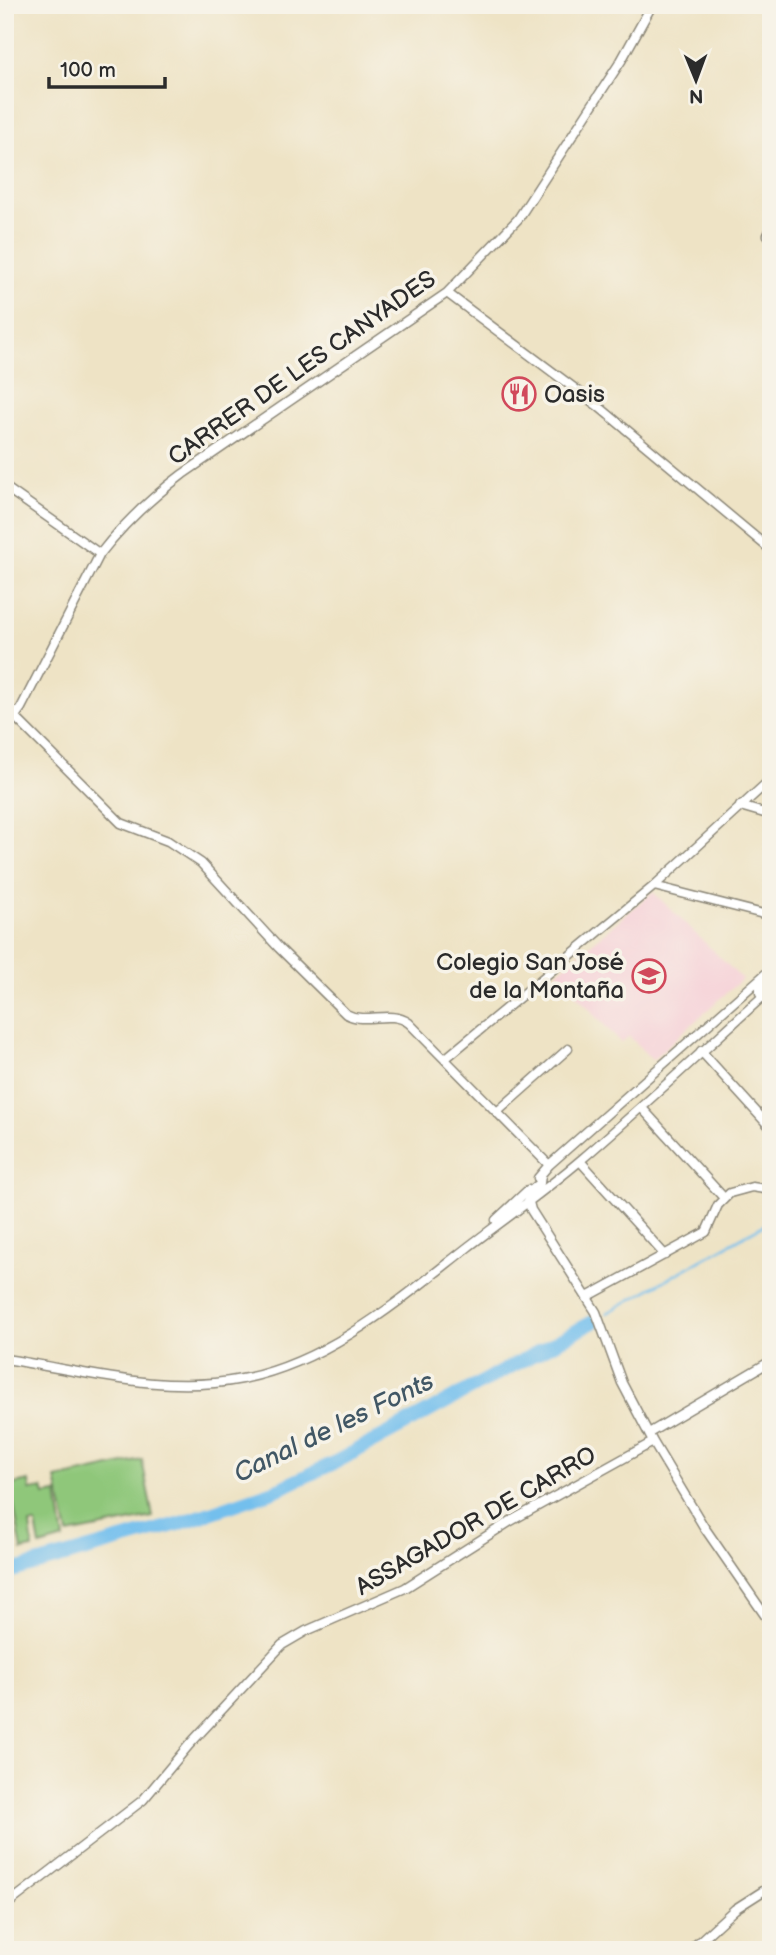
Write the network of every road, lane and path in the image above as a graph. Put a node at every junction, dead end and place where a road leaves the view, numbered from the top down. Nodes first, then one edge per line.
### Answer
1 (652, 5) edge
2 (771, 229) edge
3 (771, 239) edge
4 (447, 293) junction
5 (5, 487) edge
6 (771, 551) edge
7 (100, 554) junction
8 (15, 717) junction
9 (5, 730) edge
10 (771, 779) edge
11 (740, 806) junction
12 (771, 815) edge
13 (654, 886) junction
14 (771, 916) edge
15 (771, 969) edge
16 (771, 975) edge
17 (771, 989) edge
18 (763, 996) junction
19 (771, 1004) edge
20 (568, 1049) dead end
21 (701, 1051) junction
22 (446, 1058) junction
23 (641, 1107) junction
24 (497, 1112) junction
25 (771, 1128) edge
26 (580, 1161) junction
27 (546, 1169) junction
28 (562, 1175) junction
29 (553, 1182) junction
30 (771, 1190) edge
31 (724, 1198) junction
32 (528, 1202) junction
33 (469, 1246) junction
34 (665, 1255) junction
35 (587, 1297) junction
36 (5, 1359) edge
37 (771, 1361) edge
38 (649, 1433) junction
39 (653, 1442) junction
40 (771, 1623) edge
41 (771, 1886) edge
42 (5, 1906) edge
43 (690, 1950) edge

1 - 4 street, CARRER DE LES CANYADES
2 - 3 street
4 - 6 street
4 - 7 street, CARRER DE LES CANYADES
5 - 7 street
7 - 8 street, CARRER DE LES CANYADES
8 - 9 street, CARRER DE LES CANYADES
8 - 22 street
10 - 11 street
11 - 12 street
11 - 13 street
13 - 14 street
13 - 22 street
15 - 27 street
16 - 18 street
17 - 18 street
18 - 19 street
18 - 21 street
20 - 24 street
21 - 23 street
21 - 25 street
22 - 24 street
23 - 26 street
23 - 31 street
24 - 27 street
26 - 28 street
26 - 34 street
27 - 28 street
27 - 29 street
27 - 32 street
27 - 33 street
28 - 29 street
29 - 32 street
30 - 31 street
31 - 34 street
32 - 33 street
32 - 35 street
33 - 36 street
34 - 35 street
35 - 38 street
37 - 38 street
38 - 39 street
39 - 40 street
39 - 42 street, ASSAGADOR DE CARRO
41 - 43 street

